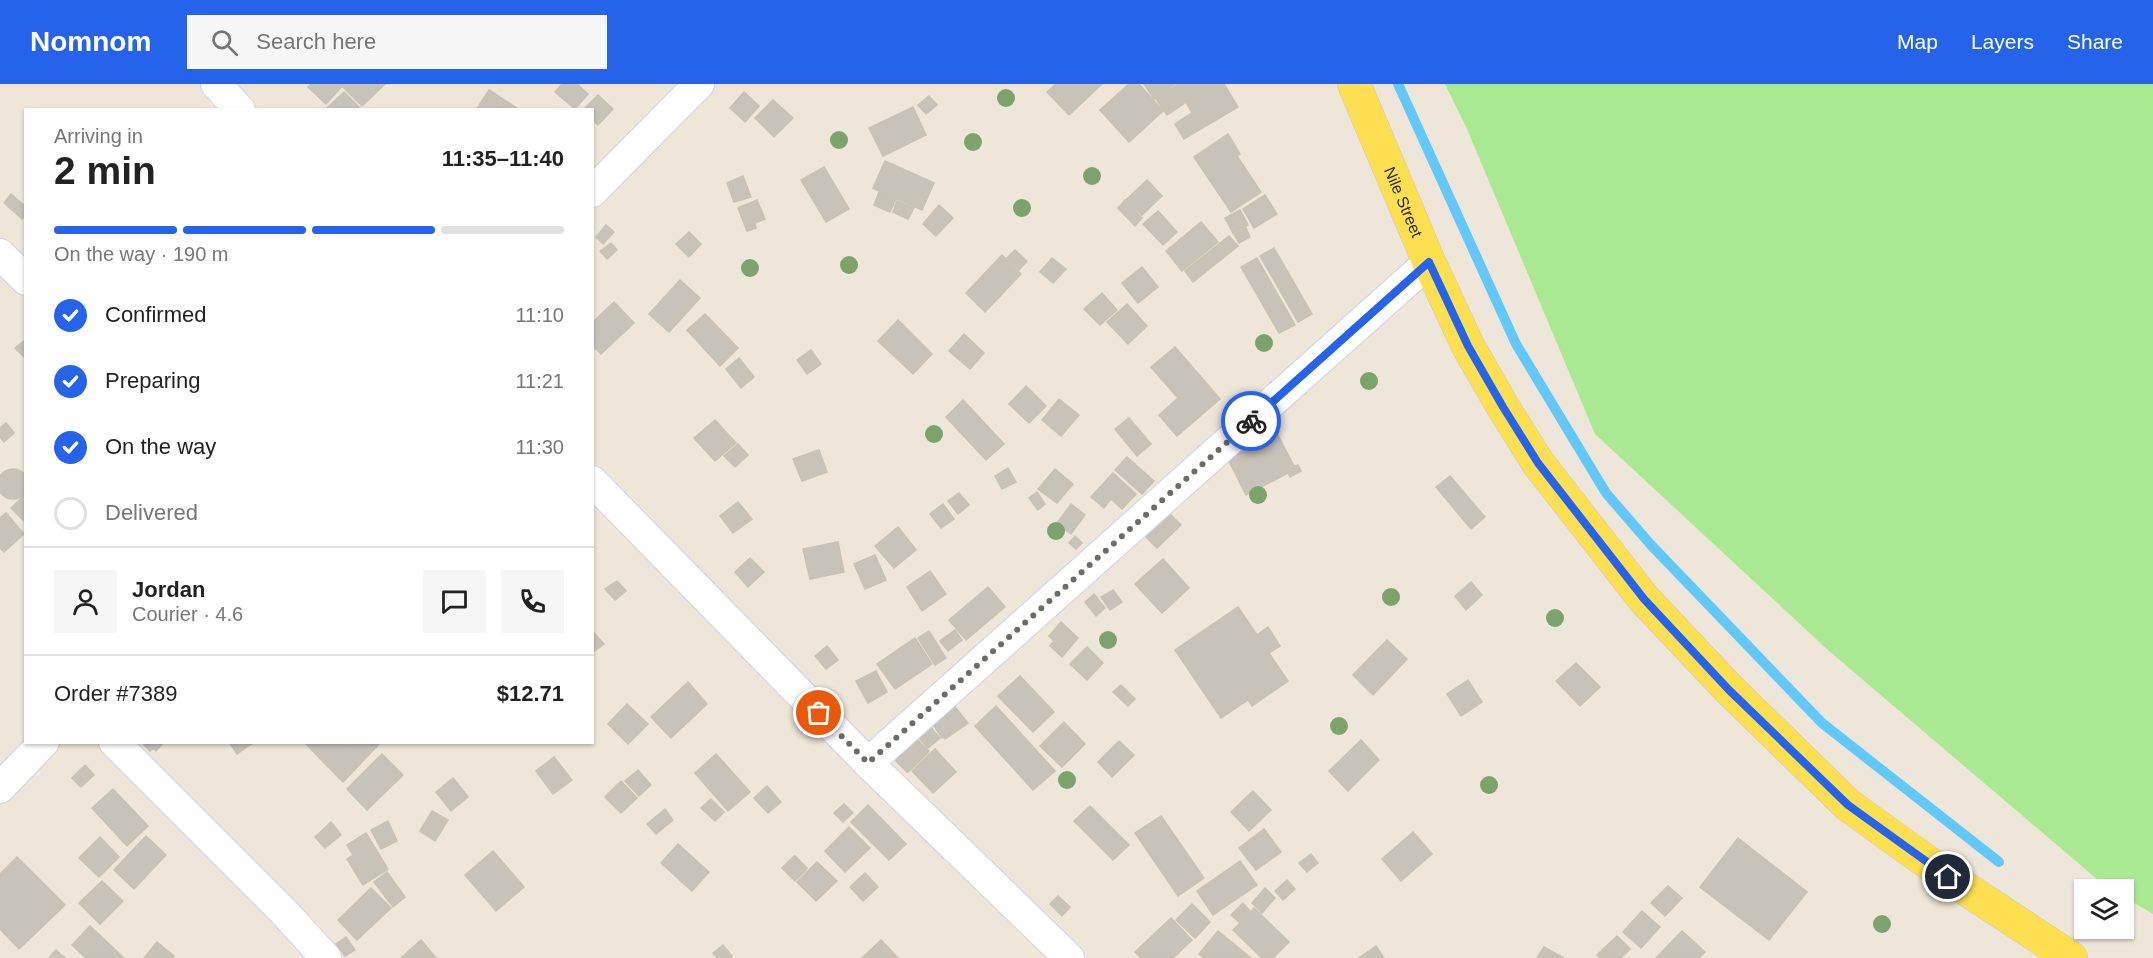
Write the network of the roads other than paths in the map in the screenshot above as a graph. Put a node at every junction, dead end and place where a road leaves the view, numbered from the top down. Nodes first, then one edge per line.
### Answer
1 (216, 84) edge
2 (699, 84) edge
3 (1354, 84) edge
4 (238, 108) edge
5 (594, 190) edge
6 (0, 254) edge
7 (1429, 262) junction
8 (24, 278) edge
9 (594, 483) edge
10 (42, 744) edge
11 (116, 744) edge
12 (868, 763) junction
13 (0, 788) edge
14 (326, 958) edge
15 (1069, 958) edge
16 (2071, 958) edge

1 - 4 street
2 - 5 street
3 - 7 main road, Nile Street
6 - 8 street
7 - 12 street
7 - 16 main road, Nile Street
9 - 12 street
10 - 13 street
11 - 14 street
12 - 15 street

